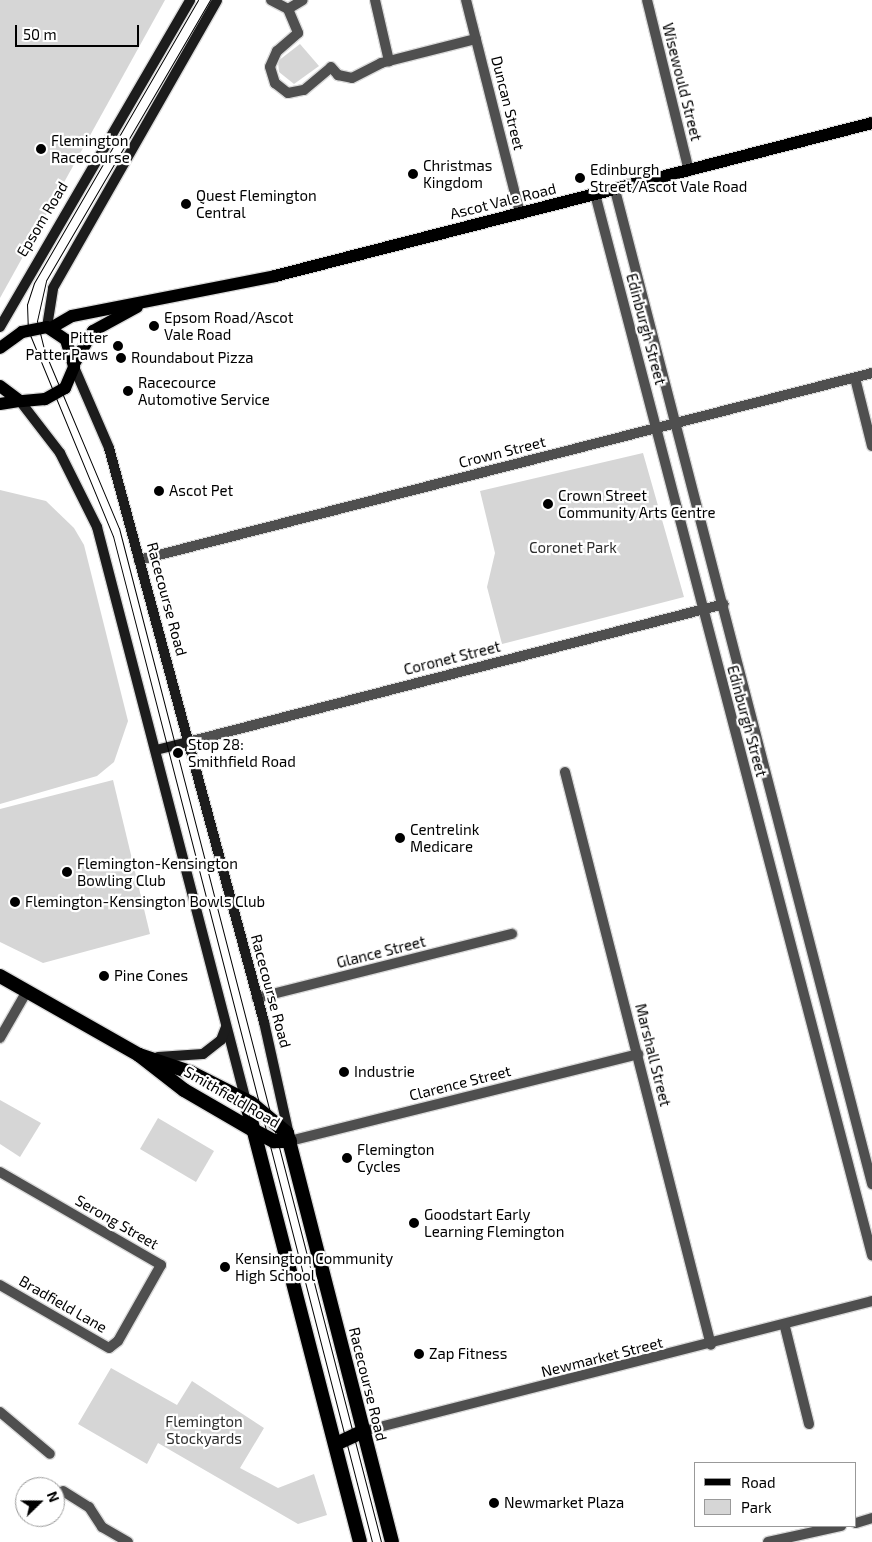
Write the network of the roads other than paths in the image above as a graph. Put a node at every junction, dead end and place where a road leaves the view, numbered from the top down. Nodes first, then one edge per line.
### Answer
1 (190, 0) edge
2 (217, 0) edge
3 (271, 0) edge
4 (303, 0) edge
5 (375, 0) edge
6 (466, 0) edge
7 (647, 0) edge
8 (288, 10) junction
9 (476, 39) junction
10 (389, 61) junction
11 (872, 123) edge
12 (689, 171) junction
13 (615, 190) junction
14 (595, 194) junction
15 (520, 213) junction
16 (142, 305) junction
17 (0, 327) edge
18 (49, 328) junction
19 (0, 348) edge
20 (74, 366) junction
21 (872, 373) edge
22 (855, 378) junction
23 (0, 386) edge
24 (20, 401) junction
25 (0, 404) edge
26 (677, 424) junction
27 (656, 429) junction
28 (872, 446) edge
29 (139, 560) junction
30 (724, 604) junction
31 (703, 610) junction
32 (188, 742) junction
33 (156, 750) junction
34 (565, 772) dead end
35 (512, 934) dead end
36 (0, 976) edge
37 (27, 991) junction
38 (257, 998) junction
39 (226, 1025) junction
40 (0, 1038) edge
41 (638, 1054) junction
42 (142, 1056) junction
43 (246, 1101) junction
44 (253, 1130) junction
45 (290, 1141) junction
46 (0, 1172) edge
47 (871, 1179) edge
48 (852, 1183) junction
49 (872, 1255) edge
50 (0, 1285) edge
51 (872, 1301) edge
52 (872, 1308) edge
53 (846, 1311) junction
54 (786, 1327) junction
55 (711, 1345) junction
56 (112, 1347) joint
57 (0, 1412) edge
58 (809, 1424) dead end
59 (364, 1431) junction
60 (336, 1444) junction
61 (50, 1454) dead end
62 (65, 1492) edge
63 (872, 1518) edge
64 (857, 1523) edge
65 (834, 1527) edge
66 (808, 1531) junction
67 (128, 1542) edge
68 (360, 1542) edge
69 (392, 1542) edge
70 (768, 1542) edge
71 (808, 1542) edge

1 - 17 main road, Epsom Road
2 - 18 main road
3 - 8 street
4 - 8 street
5 - 10 street
6 - 9 street, Duncan Street
7 - 12 street, Wisewould Street
8 - 10 street
9 - 10 street
9 - 15 street, Duncan Street
11 - 12 main road, Ascot Vale Road
12 - 13 main road, Ascot Vale Road
13 - 14 main road, Ascot Vale Road
13 - 26 street, Edinburgh Street
14 - 15 main road, Ascot Vale Road
14 - 27 street, Edinburgh Street
15 - 16 main road, Ascot Vale Road
16 - 18 main road, Ascot Vale Road
16 - 20 main road, Ascot Vale Road
18 - 19 main road, Ascot Vale Road
18 - 20 main road
20 - 24 main road, Ascot Vale Road
20 - 29 main road, Racecourse Road
21 - 22 street, Crown Street
22 - 26 street, Crown Street
22 - 28 street
23 - 24 main road
24 - 25 main road
24 - 33 main road
26 - 27 street, Crown Street
26 - 30 street, Edinburgh Street
27 - 29 street, Crown Street
27 - 31 street, Edinburgh Street
29 - 32 main road, Racecourse Road
30 - 31 street, Coronet Street
30 - 47 street, Edinburgh Street
31 - 32 street, Coronet Street
31 - 48 street, Edinburgh Street
32 - 33 main road
32 - 38 main road, Racecourse Road
33 - 39 main road
34 - 41 street, Marshall Street
35 - 38 street, Glance Street
36 - 37 highway, Smithfield Road
37 - 40 street
37 - 42 highway, Smithfield Road
38 - 45 main road, Racecourse Road
39 - 42 main road
39 - 43 main road
41 - 45 street, Clarence Street
41 - 55 street, Marshall Street
42 - 43 highway, Smithfield Road
42 - 44 highway, Smithfield Road
43 - 44 highway
43 - 45 highway, Smithfield Road
44 - 45 highway, Smithfield Road
44 - 60 highway
45 - 59 highway, Racecourse Road
46 - 56 street, Serong Street
47 - 48 street
48 - 49 street, Edinburgh Street
50 - 56 street, Bradfield Lane
51 - 53 street, Newmarket Street
52 - 53 street, Newmarket Street
53 - 54 street, Newmarket Street
54 - 55 street, Newmarket Street
54 - 58 street
55 - 59 street, Newmarket Street
57 - 61 street
59 - 60 highway
59 - 69 highway, Racecourse Road
60 - 68 highway
62 - 67 street
63 - 64 street
65 - 66 street
66 - 70 street
66 - 71 street

